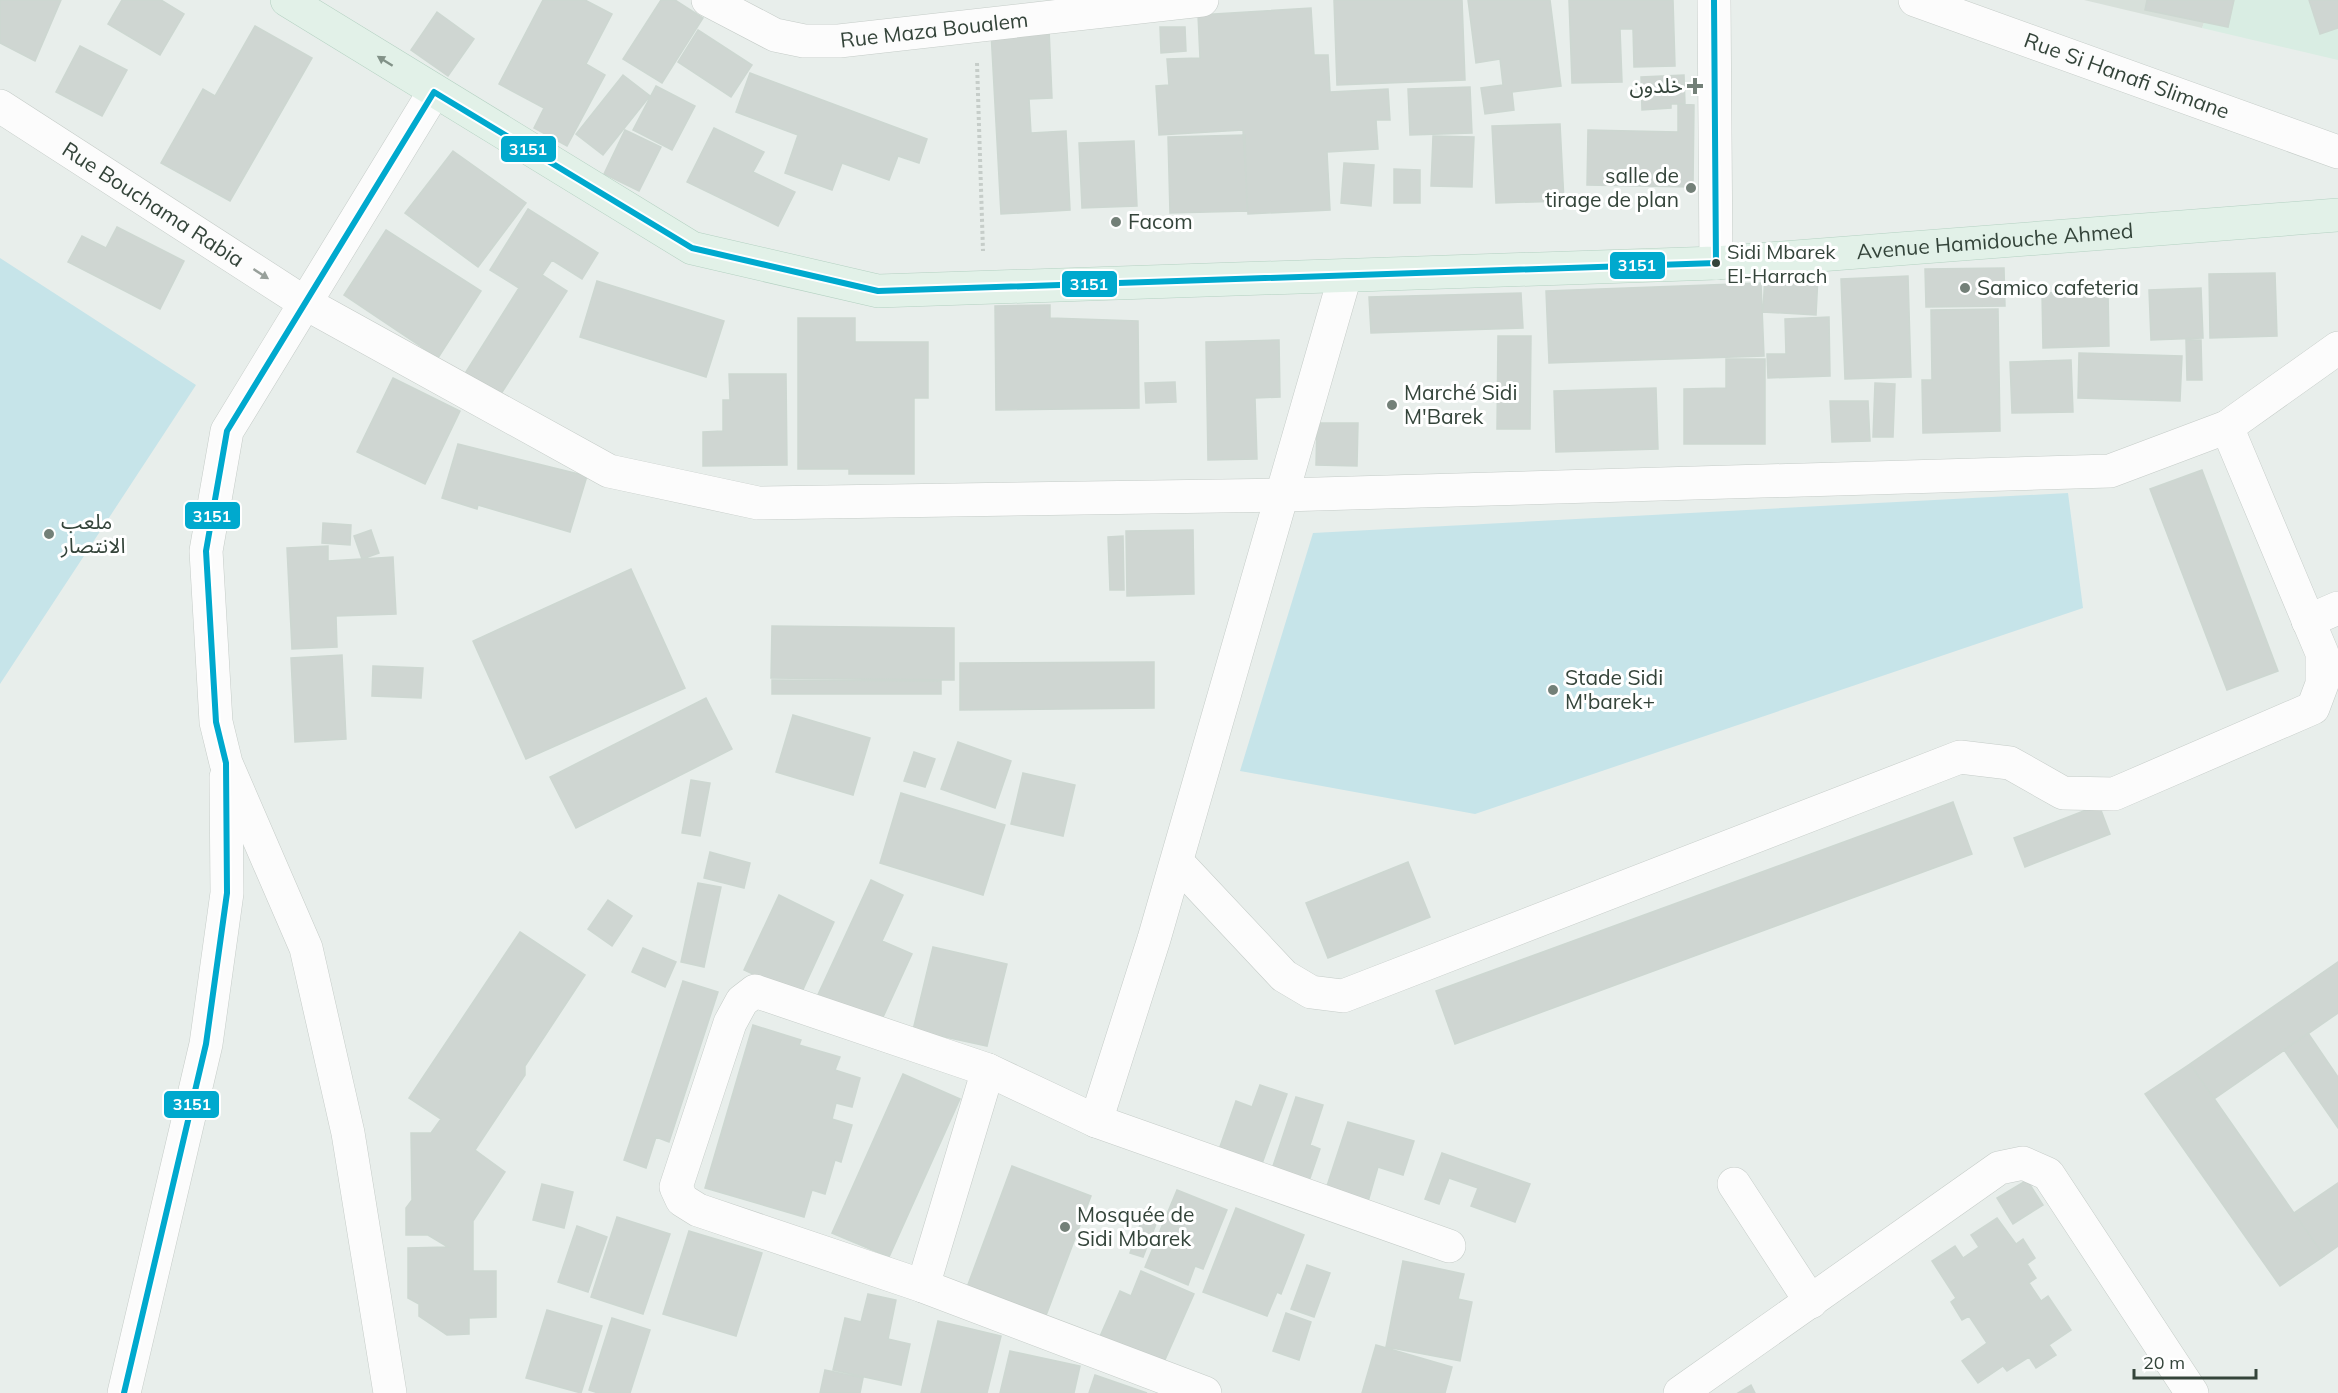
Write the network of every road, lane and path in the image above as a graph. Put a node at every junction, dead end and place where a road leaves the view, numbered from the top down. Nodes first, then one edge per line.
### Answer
1 (287, 0) edge
2 (708, 0) edge
3 (1202, 0) edge
4 (1714, 0) edge
5 (1916, 0) edge
6 (976, 27) junction
7 (434, 92) junction
8 (0, 106) edge
9 (2338, 152) edge
10 (2338, 215) edge
11 (1716, 263) junction
12 (1345, 276) junction
13 (984, 287) junction
14 (305, 303) junction
15 (2338, 348) edge
16 (2227, 427) junction
17 (1283, 495) junction
18 (2338, 608) edge
19 (2308, 621) junction
20 (226, 763) junction
21 (1177, 862) junction
22 (988, 1070) junction
23 (1096, 1121) junction
24 (1734, 1184) dead end
25 (1449, 1246) dead end
26 (923, 1286) junction
27 (1811, 1302) junction
28 (124, 1393) edge
29 (390, 1393) edge
30 (1205, 1393) edge
31 (1680, 1393) edge
32 (2192, 1393) edge

7 -> 1 main road, Avenue Hamidouche Ahmed
2 - 6 street, Rue Maza Boualem
3 - 6 street, Rue Maza Boualem
4 - 11 street
5 - 9 street, Rue Si Hanafi Slimane
6 - 13 path
7 - 13 main road, Avenue Hamidouche Ahmed
7 - 14 street
8 -> 14 street, Rue Bouchama Rabia
10 - 11 main road, Avenue Hamidouche Ahmed
11 - 12 main road, Avenue Hamidouche Ahmed
12 - 13 main road, Avenue Hamidouche Ahmed
12 - 17 street
14 - 17 street, Rue Bouchama Rabia
14 - 20 street
15 - 16 street, Rue Bouchama Rabia
16 - 17 street, Rue Bouchama Rabia
16 - 19 street
17 - 21 street
18 - 19 street
19 - 21 street
20 - 28 street
20 - 29 street
21 - 23 street
22 - 23 street
22 - 26 street
22 - 26 street
23 - 25 street
24 - 27 street
26 - 30 street
27 - 31 street
27 - 32 street

